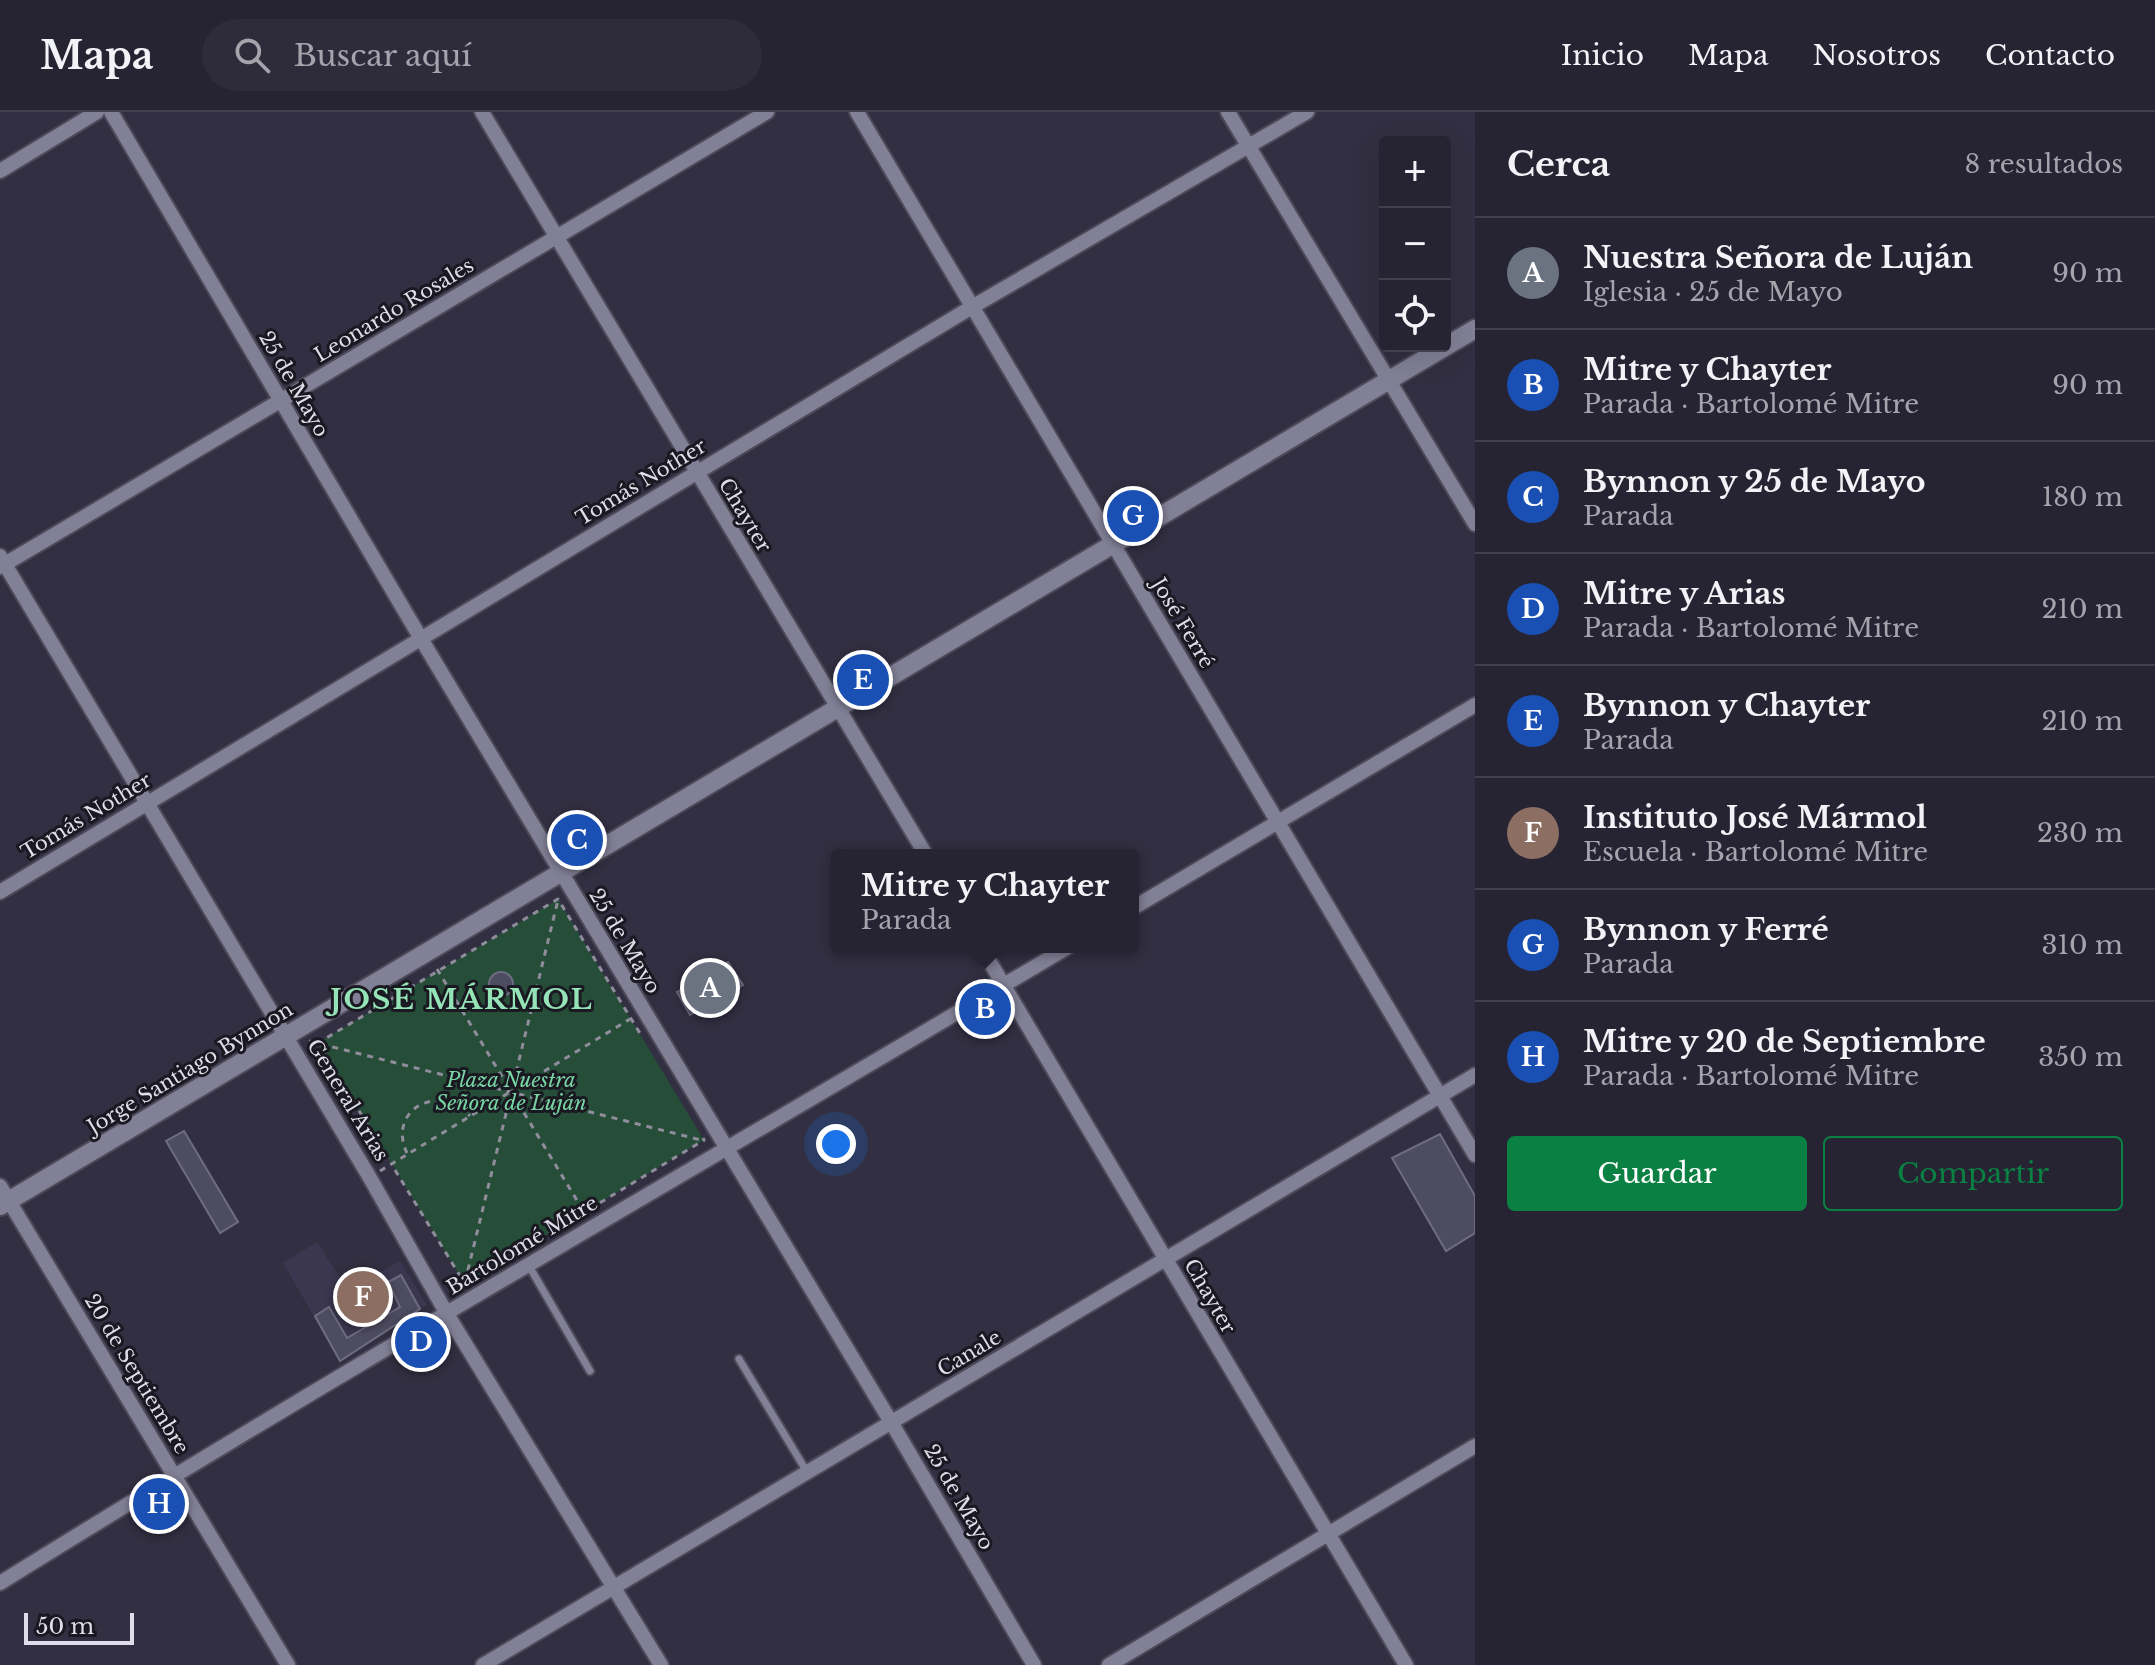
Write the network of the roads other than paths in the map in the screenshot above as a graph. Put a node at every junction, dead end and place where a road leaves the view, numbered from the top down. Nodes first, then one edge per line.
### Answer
1 (97, 112) edge
2 (111, 112) edge
3 (482, 112) edge
4 (767, 112) edge
5 (857, 112) edge
6 (1228, 112) edge
7 (1307, 112) edge
8 (1248, 146) junction
9 (0, 171) edge
10 (555, 236) junction
11 (972, 307) junction
12 (1475, 329) edge
13 (1391, 380) junction
14 (281, 401) junction
15 (696, 472) junction
16 (1475, 524) edge
17 (1113, 545) junction
18 (2, 562) edge
19 (420, 637) junction
20 (1475, 705) edge
21 (838, 709) junction
22 (146, 803) junction
23 (1278, 822) junction
24 (922, 849) edge
25 (560, 873) junction
26 (0, 892) edge
27 (1139, 904) edge
28 (985, 953) edge
29 (1058, 953) edge
30 (1004, 985) junction
31 (286, 1037) junction
32 (1475, 1075) edge
33 (1440, 1096) junction
34 (727, 1149) junction
35 (1475, 1155) edge
36 (3, 1198) edge
37 (1165, 1259) junction
38 (528, 1264) junction
39 (447, 1314) junction
40 (739, 1359) dead end
41 (590, 1371) dead end
42 (891, 1422) junction
43 (1475, 1446) edge
44 (807, 1472) junction
45 (174, 1475) junction
46 (1327, 1535) junction
47 (0, 1583) edge
48 (613, 1587) junction
49 (288, 1665) edge
50 (483, 1665) edge
51 (661, 1665) edge
52 (1034, 1665) edge
53 (1109, 1665) edge
54 (1406, 1665) edge

1 - 9 street
2 - 14 street, 25 de Mayo
3 - 10 street, Chayter
4 - 10 street, Leonardo Rosales
5 - 11 street, José Ferré
6 - 8 street
7 - 8 street, Tomás Nother
8 - 11 street, Tomás Nother
8 - 13 street
10 - 14 street, Leonardo Rosales
10 - 15 street, Chayter
11 - 15 street, Tomás Nother
11 - 17 street, José Ferré
12 - 13 street, Jorge Santiago Bynnon
13 - 16 street
13 - 17 street, Jorge Santiago Bynnon
14 - 18 street, Leonardo Rosales
14 - 19 street, 25 de Mayo
15 - 19 street, Tomás Nother
15 - 21 street, Chayter
17 - 21 street, Jorge Santiago Bynnon
17 - 23 street, José Ferré
18 - 22 street, General Arias
19 - 22 street, Tomás Nother
19 - 25 street, 25 de Mayo
20 - 23 street
21 - 24 street, Chayter
21 - 25 street, Jorge Santiago Bynnon
22 - 26 street, Tomás Nother
22 - 31 street, General Arias
23 - 27 street
23 - 33 street, José Ferré
25 - 31 street, Jorge Santiago Bynnon
25 - 34 street, 25 de Mayo
28 - 30 street, Chayter
29 - 30 street, Bartolomé Mitre
30 - 34 street, Bartolomé Mitre
30 - 37 street, Chayter
31 - 36 street, Jorge Santiago Bynnon
31 - 39 street, General Arias
32 - 33 street, Canale
33 - 35 street, José Ferré
33 - 37 street, Canale
34 - 38 street, Bartolomé Mitre
34 - 42 street, 25 de Mayo
36 - 45 street, 20 de Septiembre
37 - 42 street, Canale
37 - 46 street, Chayter
38 - 39 street, Bartolomé Mitre
38 - 41 lane
39 - 45 street, Bartolomé Mitre
39 - 48 street, General Arias
40 - 44 lane
42 - 44 street, Canale
42 - 52 street, 25 de Mayo
43 - 46 street
44 - 48 street, Canale
45 - 47 street, Bartolomé Mitre
45 - 49 street, 20 de Septiembre
46 - 53 street
46 - 54 street, Chayter
48 - 50 street, Canale
48 - 51 street, General Arias

